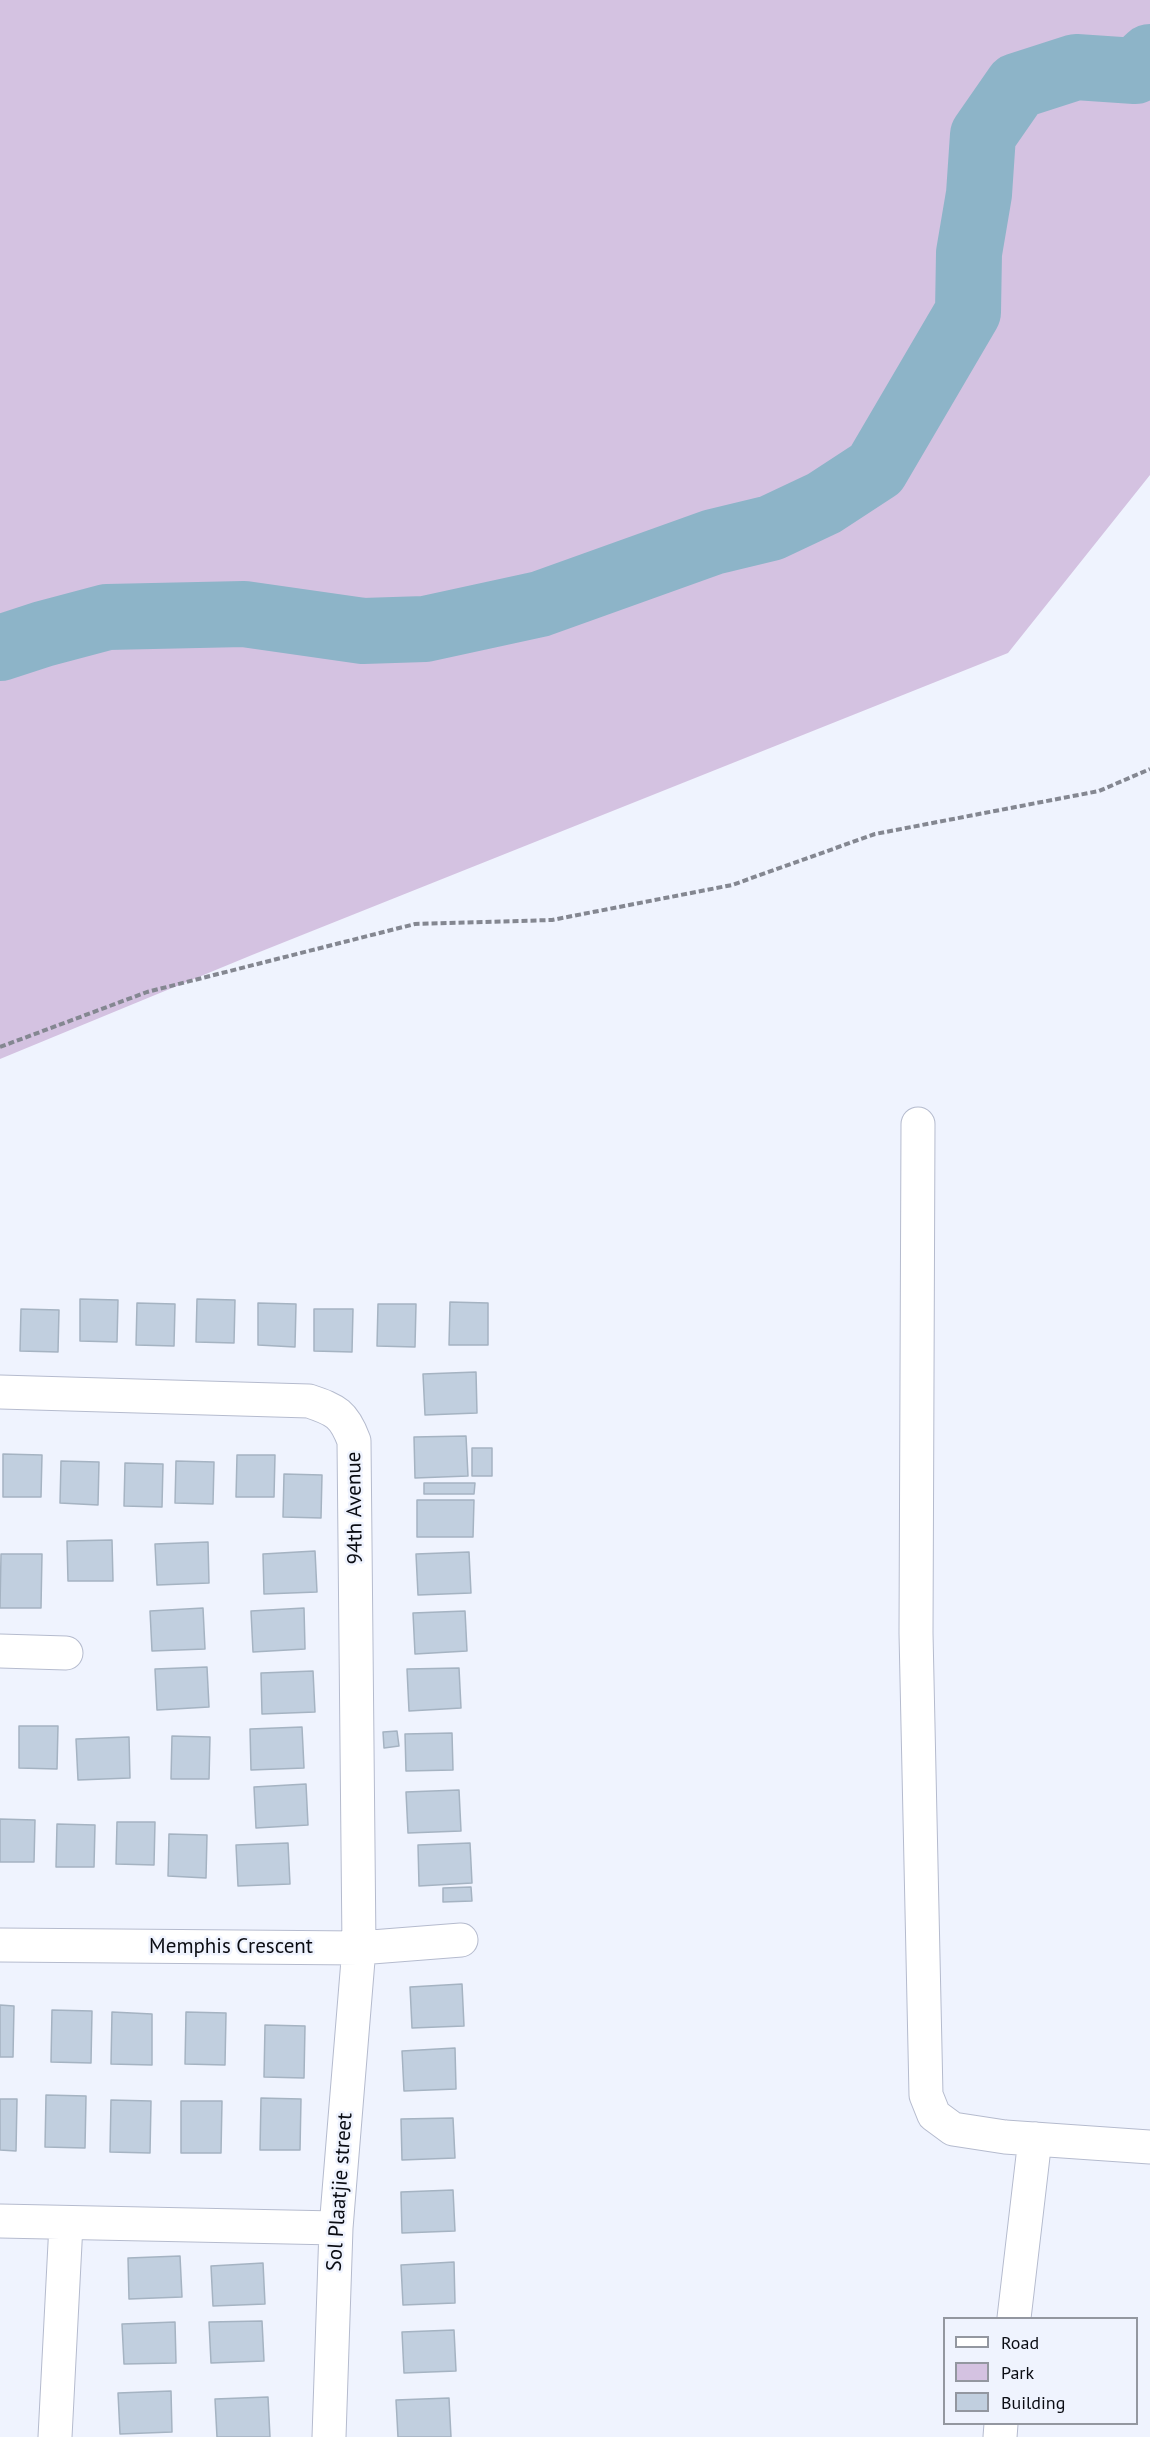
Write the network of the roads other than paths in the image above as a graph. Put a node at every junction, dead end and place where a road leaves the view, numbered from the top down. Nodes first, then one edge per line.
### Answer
1 (918, 1124) dead end
2 (0, 1392) edge
3 (0, 1651) edge
4 (66, 1653) dead end
5 (461, 1940) dead end
6 (0, 1945) edge
7 (359, 1948) junction
8 (1035, 2139) junction
9 (1150, 2147) edge
10 (0, 2221) edge
11 (66, 2224) junction
12 (336, 2228) junction
13 (1014, 2317) edge
14 (56, 2437) edge
15 (329, 2437) edge

1 - 8 street
2 - 7 street, 94th Avenue
3 - 4 street
5 - 7 street, Memphis Crescent
6 - 7 street, Memphis Crescent
7 - 12 street, Sol Plaatjie street
8 - 9 street
8 - 13 street
10 - 11 street
11 - 12 street
11 - 14 street
12 - 15 street, Sol Plaatjie street

